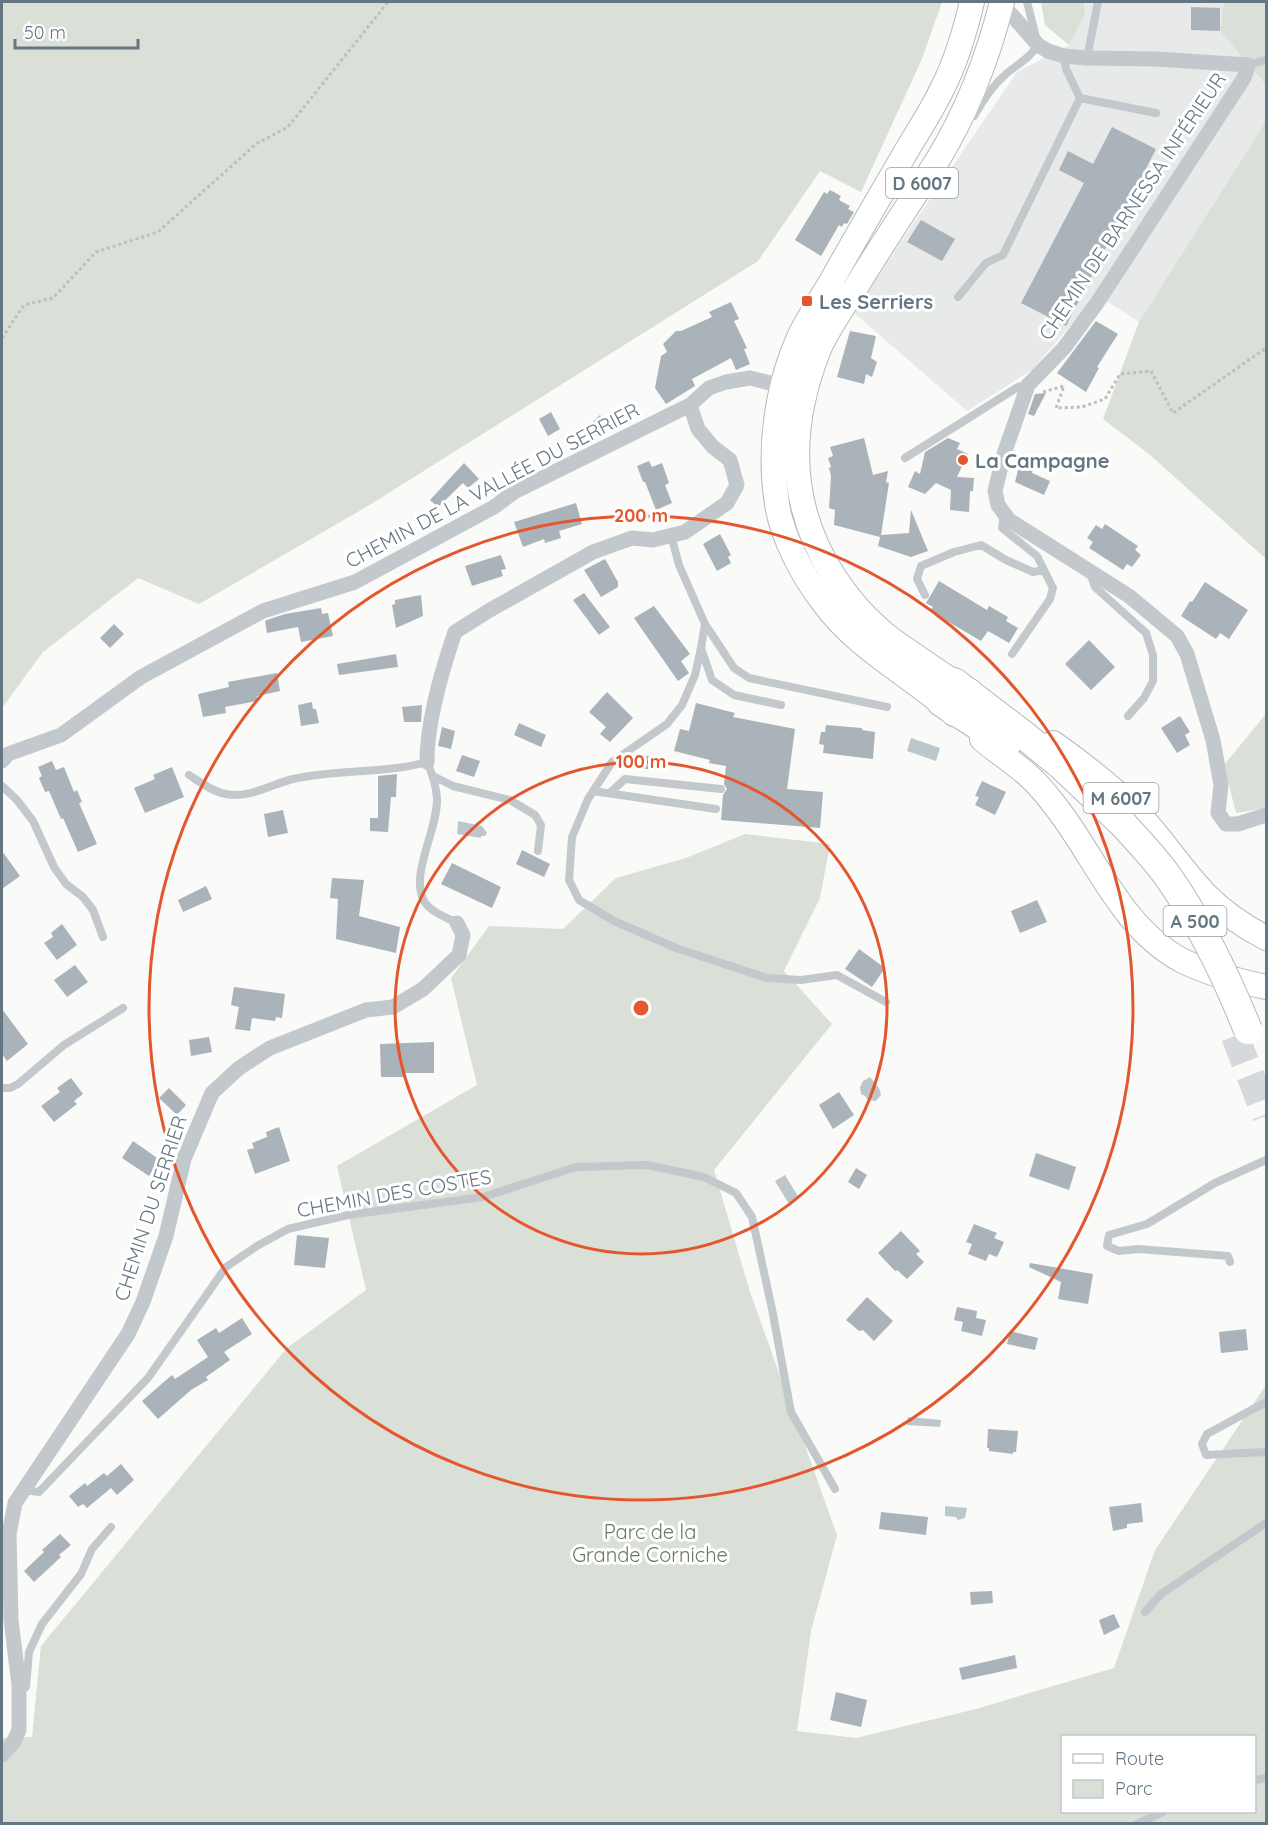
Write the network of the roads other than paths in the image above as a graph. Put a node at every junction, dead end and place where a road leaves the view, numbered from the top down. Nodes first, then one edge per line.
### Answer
1 (972, 2) edge
2 (1028, 2) edge
3 (1098, 2) edge
4 (998, 3) edge
5 (1038, 45) junction
6 (1064, 56) junction
7 (1087, 58) junction
8 (1266, 60) edge
9 (1248, 65) junction
10 (1080, 98) junction
11 (1156, 113) dead end
12 (937, 161) junction
13 (958, 297) dead end
14 (820, 347) joint
15 (784, 382) junction
16 (1027, 388) junction
17 (690, 405) junction
18 (905, 458) dead end
19 (1004, 513) junction
20 (671, 535) junction
21 (1044, 570) junction
22 (1090, 571) junction
23 (925, 595) dead end
24 (705, 624) junction
25 (701, 648) junction
26 (1012, 654) dead end
27 (947, 692) junction
28 (781, 705) dead end
29 (887, 707) dead end
30 (1128, 717) dead end
31 (2, 761) edge
32 (430, 769) junction
33 (189, 775) dead end
34 (2, 786) edge
35 (721, 789) dead end
36 (593, 791) junction
37 (610, 794) junction
38 (716, 809) dead end
39 (1266, 814) edge
40 (538, 851) dead end
41 (457, 923) joint
42 (103, 937) dead end
43 (1266, 938) edge
44 (1266, 987) edge
45 (886, 1002) dead end
46 (123, 1008) dead end
47 (1242, 1033) tunnel mouth
48 (2, 1088) edge
49 (1266, 1160) edge
50 (1230, 1262) dead end
51 (1266, 1402) edge
52 (1266, 1452) edge
53 (835, 1489) dead end
54 (24, 1490) junction
55 (1266, 1522) edge
56 (111, 1527) dead end
57 (1145, 1612) dead end
58 (19, 1691) junction
59 (2, 1755) edge
60 (1161, 1813) edge
61 (1137, 1824) edge

1 - 15 main road, D 6007
2 - 5 lane
3 - 7 lane
4 - 5 street, CHEMIN DE BARNESSA INFÉRIEUR
4 - 12 main road, D 6007
5 - 6 street, CHEMIN DE BARNESSA INFÉRIEUR
5 - 12 lane
6 - 7 street, CHEMIN DE BARNESSA INFÉRIEUR
6 - 10 lane
7 - 9 street, CHEMIN DE BARNESSA INFÉRIEUR
8 - 9 lane, CHEMIN DE BARNESSA INFÉRIEUR
9 - 16 street, CHEMIN DE BARNESSA INFÉRIEUR
10 - 11 lane
10 - 13 lane
12 - 14 main road, D 6007
14 - 27 main road, M 6007
15 - 17 street, CHEMIN DE LA VALLÉE DU SERRIER
15 - 27 main road, M 6007
16 - 18 lane
16 - 19 street, CHEMIN DE BARNESSA INFÉRIEUR
17 - 20 street
17 - 31 street, CHEMIN DE LA VALLÉE DU SERRIER
19 - 21 lane
19 - 22 street
20 - 24 lane
20 - 32 street, CHEMIN DU SERRIER
21 - 23 lane
21 - 26 lane
22 - 30 lane
22 - 39 street
24 - 25 lane
24 - 29 lane
25 - 28 lane
25 - 36 lane
27 - 43 main road, M 6007
27 - 44 main road, M 6007
27 - 47 highway, A 500, bridge
32 - 33 lane
32 - 40 lane
32 - 41 lane, CHEMIN DU SERRIER
34 - 42 lane
35 - 37 lane
36 - 37 lane
36 - 45 lane
37 - 38 lane
41 - 54 street, CHEMIN DU SERRIER
46 - 48 lane
49 - 50 lane
51 - 52 lane
53 - 54 lane, CHEMIN DES COSTES
54 - 58 street, CHEMIN DU SERRIER
55 - 57 lane
56 - 58 lane
58 - 59 street, CHEMIN DU SERRIER
60 - 61 lane

